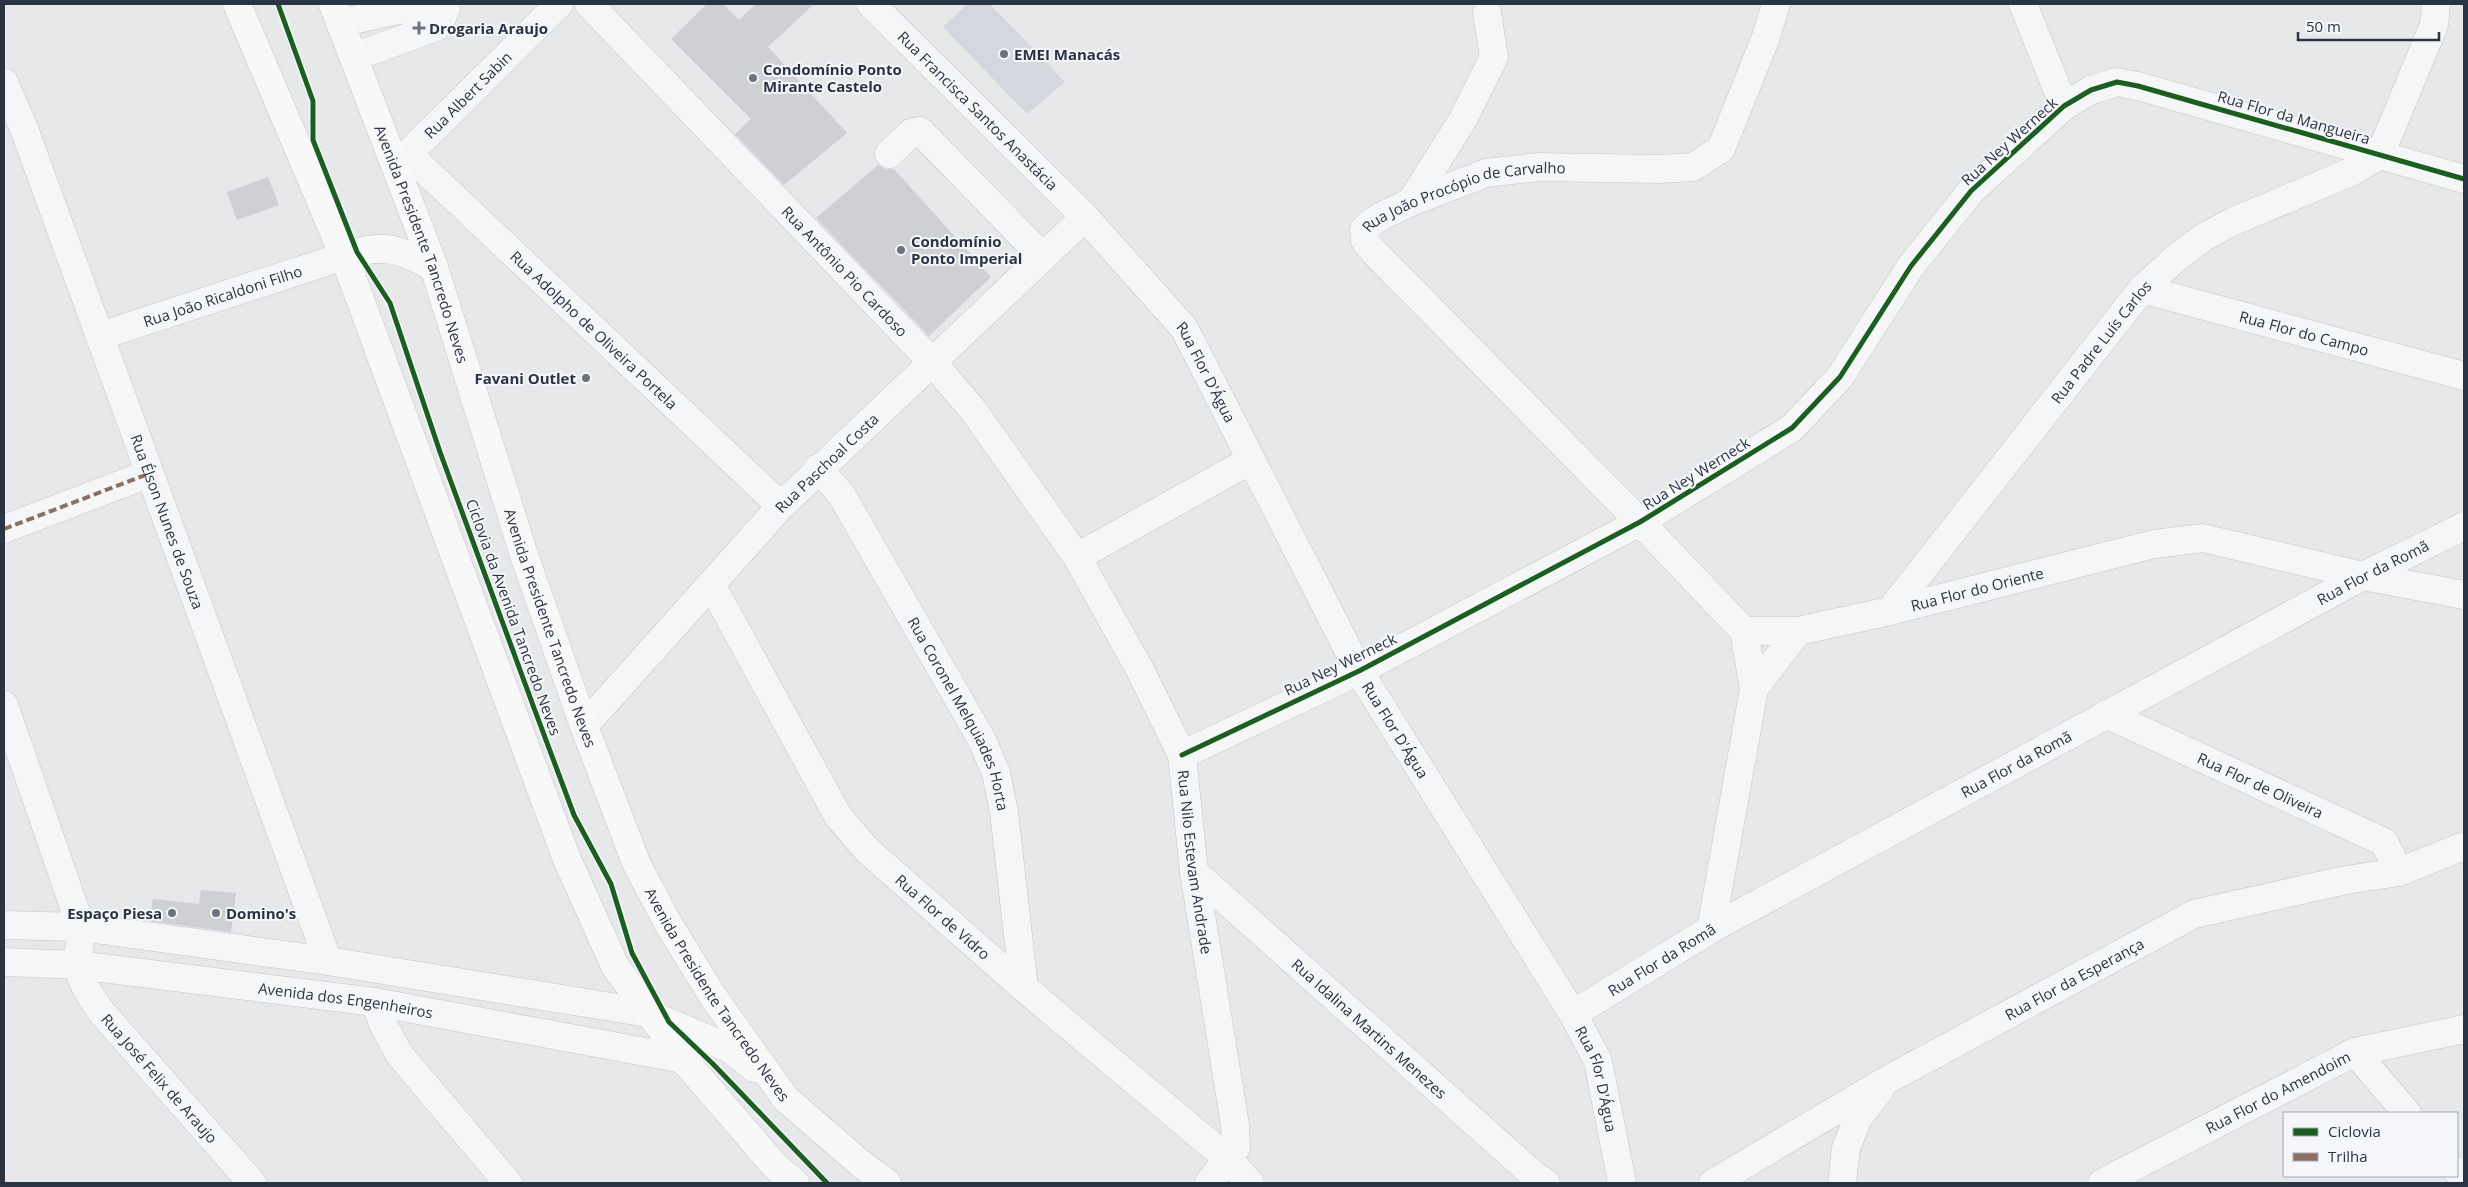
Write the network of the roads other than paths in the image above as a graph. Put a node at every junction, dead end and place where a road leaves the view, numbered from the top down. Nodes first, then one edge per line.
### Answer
1 (237, 4) edge
2 (559, 4) edge
3 (589, 4) edge
4 (871, 4) edge
5 (1776, 4) edge
6 (2023, 4) edge
7 (2436, 4) edge
8 (336, 13) edge
9 (1487, 13) dead end
10 (354, 57) junction
11 (4, 82) edge
12 (2117, 82) joint
13 (2064, 106) junction
14 (889, 154) dead end
15 (2380, 155) junction
16 (401, 156) junction
17 (2464, 179) edge
18 (1411, 202) junction
19 (1085, 216) junction
20 (344, 256) junction
21 (1043, 257) junction
22 (434, 267) junction
23 (2142, 289) junction
24 (100, 336) junction
25 (933, 363) junction
26 (2464, 376) edge
27 (1251, 460) junction
28 (818, 468) junction
29 (148, 474) junction
30 (781, 506) junction
31 (1640, 522) junction
32 (2464, 526) edge
33 (4, 529) edge
34 (1077, 557) junction
35 (2363, 576) junction
36 (712, 586) junction
37 (2464, 595) edge
38 (1890, 611) junction
39 (1744, 631) junction
40 (1798, 631) junction
41 (1359, 671) junction
42 (1754, 689) junction
43 (4, 705) edge
44 (2106, 714) junction
45 (584, 726) junction
46 (1182, 755) junction
47 (2464, 846) edge
48 (1194, 872) junction
49 (2399, 872) junction
50 (4, 925) edge
51 (81, 927) junction
52 (1711, 929) junction
53 (328, 961) junction
54 (4, 962) edge
55 (78, 965) junction
56 (1024, 988) junction
57 (374, 1002) junction
58 (648, 1013) junction
59 (1573, 1014) junction
60 (2464, 1029) edge
61 (2355, 1052) junction
62 (683, 1059) junction
63 (1889, 1079) junction
64 (786, 1099) junction
65 (2406, 1112) edge
66 (1229, 1160) junction
67 (252, 1183) edge
68 (508, 1183) edge
69 (795, 1183) edge
70 (887, 1183) edge
71 (1208, 1183) edge
72 (1250, 1183) edge
73 (1546, 1183) edge
74 (1622, 1183) edge
75 (1713, 1183) edge
76 (1842, 1183) edge
77 (2102, 1183) edge

1 - 20 main road
2 - 16 street, Rua Albert Sabin
3 - 25 street, Rua Antônio Pio Cardoso
4 - 19 street, Rua Francisca Santos Anastácia
5 - 18 street, Rua João Procópio de Carvalho
6 - 13 street
7 - 15 street
8 - 10 main road, Avenida Presidente Tancredo Neves
8 - 10 street
9 - 18 street
10 - 16 main road, Avenida Presidente Tancredo Neves
11 - 24 street, Rua Élson Nunes de Souza
12 - 13 street, Rua Ney Werneck
12 - 15 street, Rua Flor da Mangueira
13 - 31 street, Rua Ney Werneck
14 - 21 street
15 - 17 street, Rua Flor da Mangueira
15 - 23 street, Rua Padre Luís Carlos
16 - 22 main road, Avenida Presidente Tancredo Neves
16 - 30 street, Rua Adolpho de Oliveira Portela
18 - 31 street, Rua João Procópio de Carvalho
19 - 21 street, Rua Paschoal Costa
19 - 27 street, Rua Flor D'Água
20 - 22 main road
20 - 24 street, Rua João Ricaldoni Filho
20 - 58 main road
21 - 25 street, Rua Paschoal Costa
22 - 45 main road, Avenida Presidente Tancredo Neves
23 - 26 street, Rua Flor do Campo
23 - 38 street, Rua Padre Luís Carlos
24 - 29 street, Rua Élson Nunes de Souza
25 - 28 street, Rua Paschoal Costa
25 - 34 street, Rua Antônio Pio Cardoso
27 - 34 street
27 - 41 street, Rua Flor D'Água
28 - 30 street, Rua Paschoal Costa
28 - 56 street, Rua Coronel Melquiades Horta
29 - 33 street
29 - 53 street, Rua Élson Nunes de Souza
30 - 36 street, Rua Paschoal Costa
31 - 39 street
31 - 41 street, Rua Ney Werneck
32 - 35 street, Rua Flor da Romã
34 - 46 street, Rua Nilo Estevam Andrade
35 - 37 street, Rua Flor do Oriente
35 - 38 street, Rua Flor do Oriente
35 - 44 street, Rua Flor da Romã
36 - 45 street, Rua Paschoal Costa
36 - 56 street, Rua Flor de Vidro
38 - 40 street, Rua Flor do Oriente
39 - 40 street, Rua Flor do Oriente
39 - 42 street
40 - 42 street
41 - 46 street, Rua Ney Werneck
41 - 59 street, Rua Flor D'Água
42 - 52 street
43 - 51 street
44 - 49 street, Rua Flor de Oliveira
44 - 52 street, Rua Flor da Romã
45 - 64 main road, Avenida Presidente Tancredo Neves
46 - 48 street, Rua Nilo Estevam Andrade
47 - 49 street, Rua Flor da Esperança
48 - 66 street, Rua Nilo Estevam Andrade
48 - 73 street, Rua Idalina Martins Menezes
49 - 63 street, Rua Flor da Esperança
50 - 51 street
51 - 53 street
51 - 55 street
52 - 59 street, Rua Flor da Romã
53 - 58 street
54 - 55 street, Avenida dos Engenheiros
55 - 57 street, Avenida dos Engenheiros
55 - 67 street, Rua José Felix de Araujo
56 - 66 street, Rua Flor de Vidro
57 - 62 street, Avenida dos Engenheiros
57 - 68 street
58 - 62 main road
58 - 64 main road
59 - 74 street, Rua Flor D'Água
60 - 61 street, Rua Flor do Amendoim
61 - 65 street
61 - 77 street, Rua Flor do Amendoim
62 - 69 main road
63 - 75 street, Rua Flor da Esperança
63 - 76 street
64 - 70 main road, Avenida Presidente Tancredo Neves
66 - 71 street
66 - 72 street, Rua Flor de Vidro

